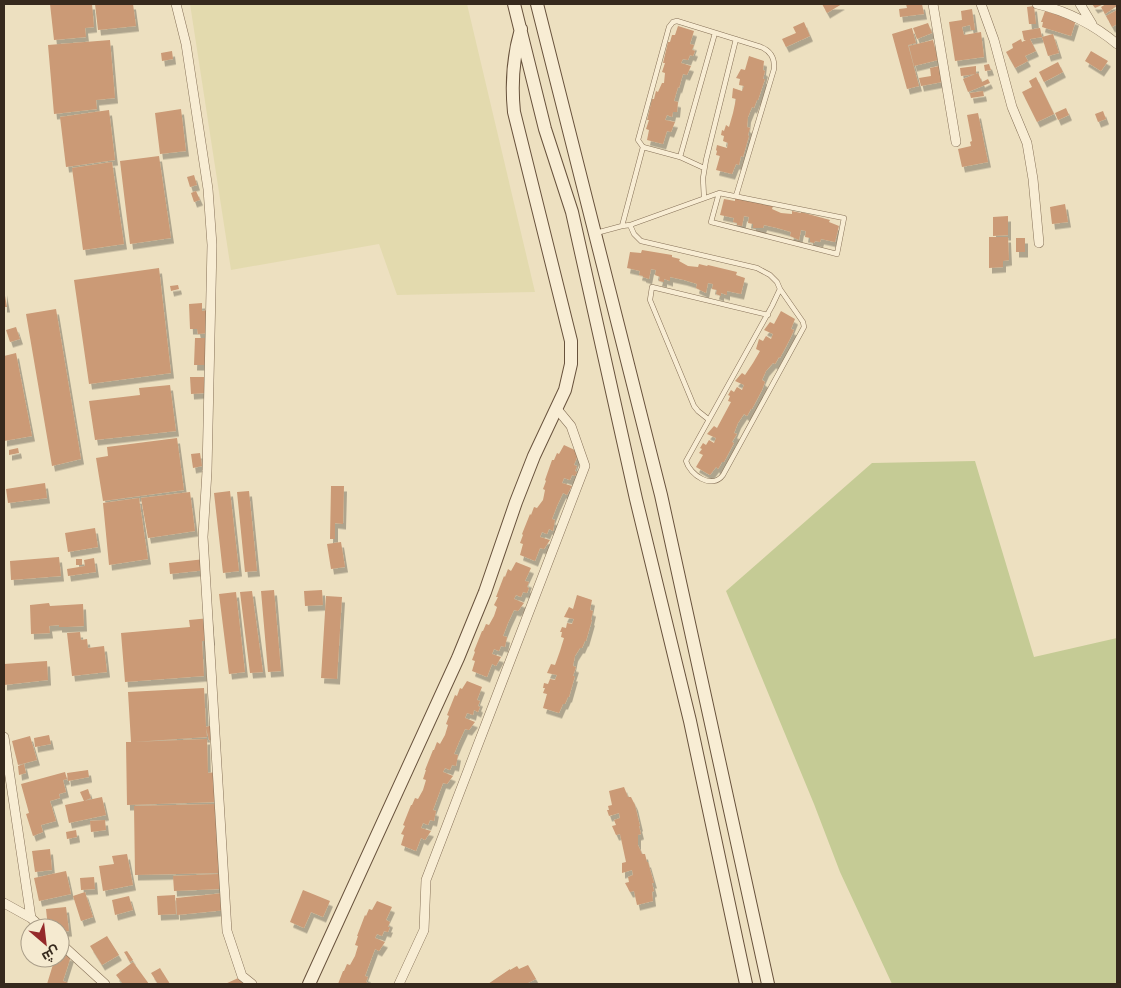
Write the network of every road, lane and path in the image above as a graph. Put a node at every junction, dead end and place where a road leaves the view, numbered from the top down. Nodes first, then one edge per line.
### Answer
1 (176, 4) edge
2 (514, 4) edge
3 (538, 4) edge
4 (933, 4) edge
5 (981, 4) edge
6 (1037, 4) edge
7 (1080, 4) edge
8 (1055, 6) edge
9 (1094, 27) junction
10 (521, 29) junction
11 (715, 33) junction
12 (736, 39) junction
13 (1117, 44) edge
14 (956, 142) dead end
15 (643, 147) junction
16 (680, 157) junction
17 (704, 168) junction
18 (578, 169) junction
19 (558, 174) junction
20 (719, 193) junction
21 (736, 196) junction
22 (704, 198) junction
23 (630, 225) junction
24 (622, 226) junction
25 (595, 234) junction
26 (1039, 244) dead end
27 (780, 289) junction
28 (768, 315) junction
29 (557, 409) junction
30 (708, 420) junction
31 (4, 737) edge
32 (4, 903) edge
33 (31, 918) joint
34 (70, 952) edge
35 (105, 984) edge
36 (252, 984) edge
37 (309, 984) edge
38 (399, 984) edge
39 (746, 984) edge
40 (768, 984) edge

1 - 36 street
2 - 10 main road
3 - 18 main road
4 - 14 street
5 - 26 street
6 - 8 street
7 - 9 street
8 - 9 street
9 - 13 street
10 - 19 main road
10 - 29 main road
11 - 12 lane
11 - 15 lane
11 - 16 lane
12 - 17 lane
12 - 21 lane
15 - 16 lane
15 - 24 lane
16 - 17 lane
17 - 22 lane
18 - 19 main road
18 - 25 main road
19 - 39 main road
20 - 21 lane
20 - 21 lane
20 - 22 lane
22 - 23 lane
23 - 24 lane
23 - 27 lane
24 - 25 lane
25 - 40 main road
27 - 28 lane
27 - 30 lane
28 - 30 lane
28 - 30 lane
29 - 37 main road
29 - 38 street
31 - 33 street
32 - 33 street
34 - 35 street

